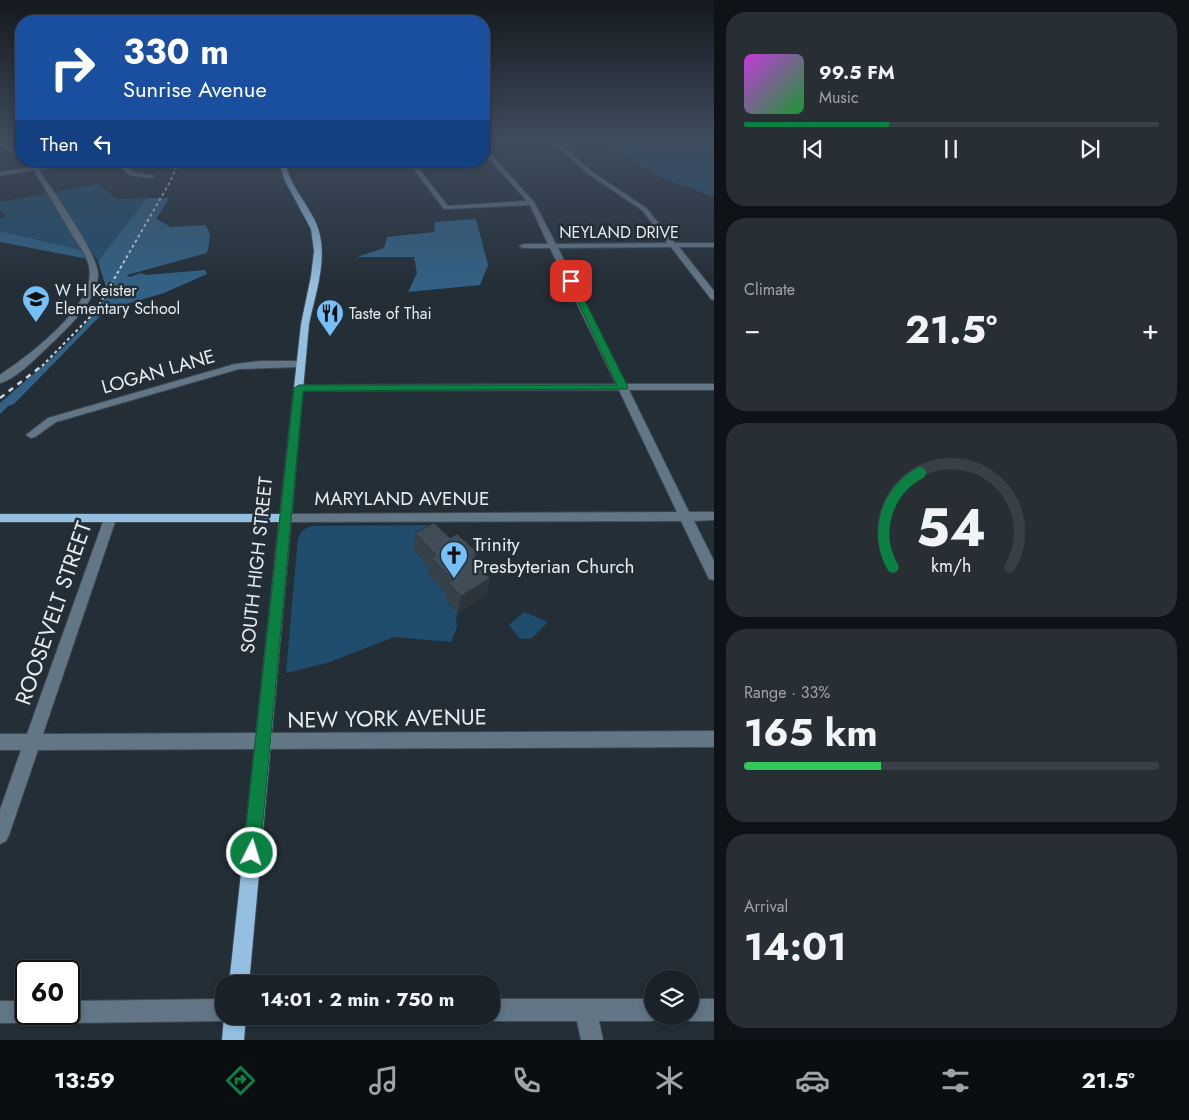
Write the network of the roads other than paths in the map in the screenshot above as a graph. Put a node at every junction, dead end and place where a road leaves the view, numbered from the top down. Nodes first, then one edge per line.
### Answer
1 (47, 189) edge
2 (292, 189) edge
3 (431, 189) edge
4 (519, 189) edge
5 (614, 189) edge
6 (532, 203) junction
7 (674, 245) junction
8 (714, 245) edge
9 (523, 246) dead end
10 (554, 246) junction
11 (702, 281) junction
12 (714, 281) edge
13 (714, 297) edge
14 (301, 364) junction
15 (0, 380) edge
16 (623, 387) junction
17 (714, 387) edge
18 (299, 388) junction
19 (31, 435) dead end
20 (686, 516) junction
21 (714, 516) edge
22 (0, 518) edge
23 (110, 518) junction
24 (285, 518) junction
25 (714, 574) edge
26 (714, 739) edge
27 (0, 742) edge
28 (32, 742) junction
29 (263, 742) junction
30 (0, 835) edge
31 (240, 975) edge
32 (215, 1010) edge
33 (500, 1010) edge
34 (586, 1010) junction
35 (644, 1010) edge
36 (699, 1010) edge
37 (714, 1010) edge
38 (0, 1012) edge
39 (15, 1012) edge
40 (80, 1012) edge
41 (234, 1025) edge
42 (233, 1040) edge
43 (592, 1040) edge

1 - 15 street
2 - 14 main road, SOUTH HIGH STREET
3 - 6 street
4 - 6 street
5 - 7 street
6 - 10 street
7 - 8 street, NEYLAND DRIVE
7 - 10 street, NEYLAND DRIVE
7 - 11 street
9 - 10 street, NEYLAND DRIVE
10 - 16 street
11 - 12 street
11 - 13 street
14 - 18 main road, SOUTH HIGH STREET
14 - 19 street, LOGAN LANE
16 - 17 street
16 - 18 street
16 - 20 street
18 - 24 main road, SOUTH HIGH STREET
20 - 21 street, MARYLAND AVENUE
20 - 24 street, MARYLAND AVENUE
20 - 25 street
22 - 23 main road, MARYLAND AVENUE
23 - 24 main road, MARYLAND AVENUE
23 - 28 street, ROOSEVELT STREET
24 - 29 main road, SOUTH HIGH STREET
26 - 29 street, NEW YORK AVENUE
27 - 28 street, NEW YORK AVENUE
28 - 29 street, NEW YORK AVENUE
28 - 30 street, ROOSEVELT STREET
29 - 31 main road, SOUTH HIGH STREET
32 - 40 street
33 - 34 street
34 - 35 street
34 - 43 street
36 - 37 street
38 - 39 street
41 - 42 main road

